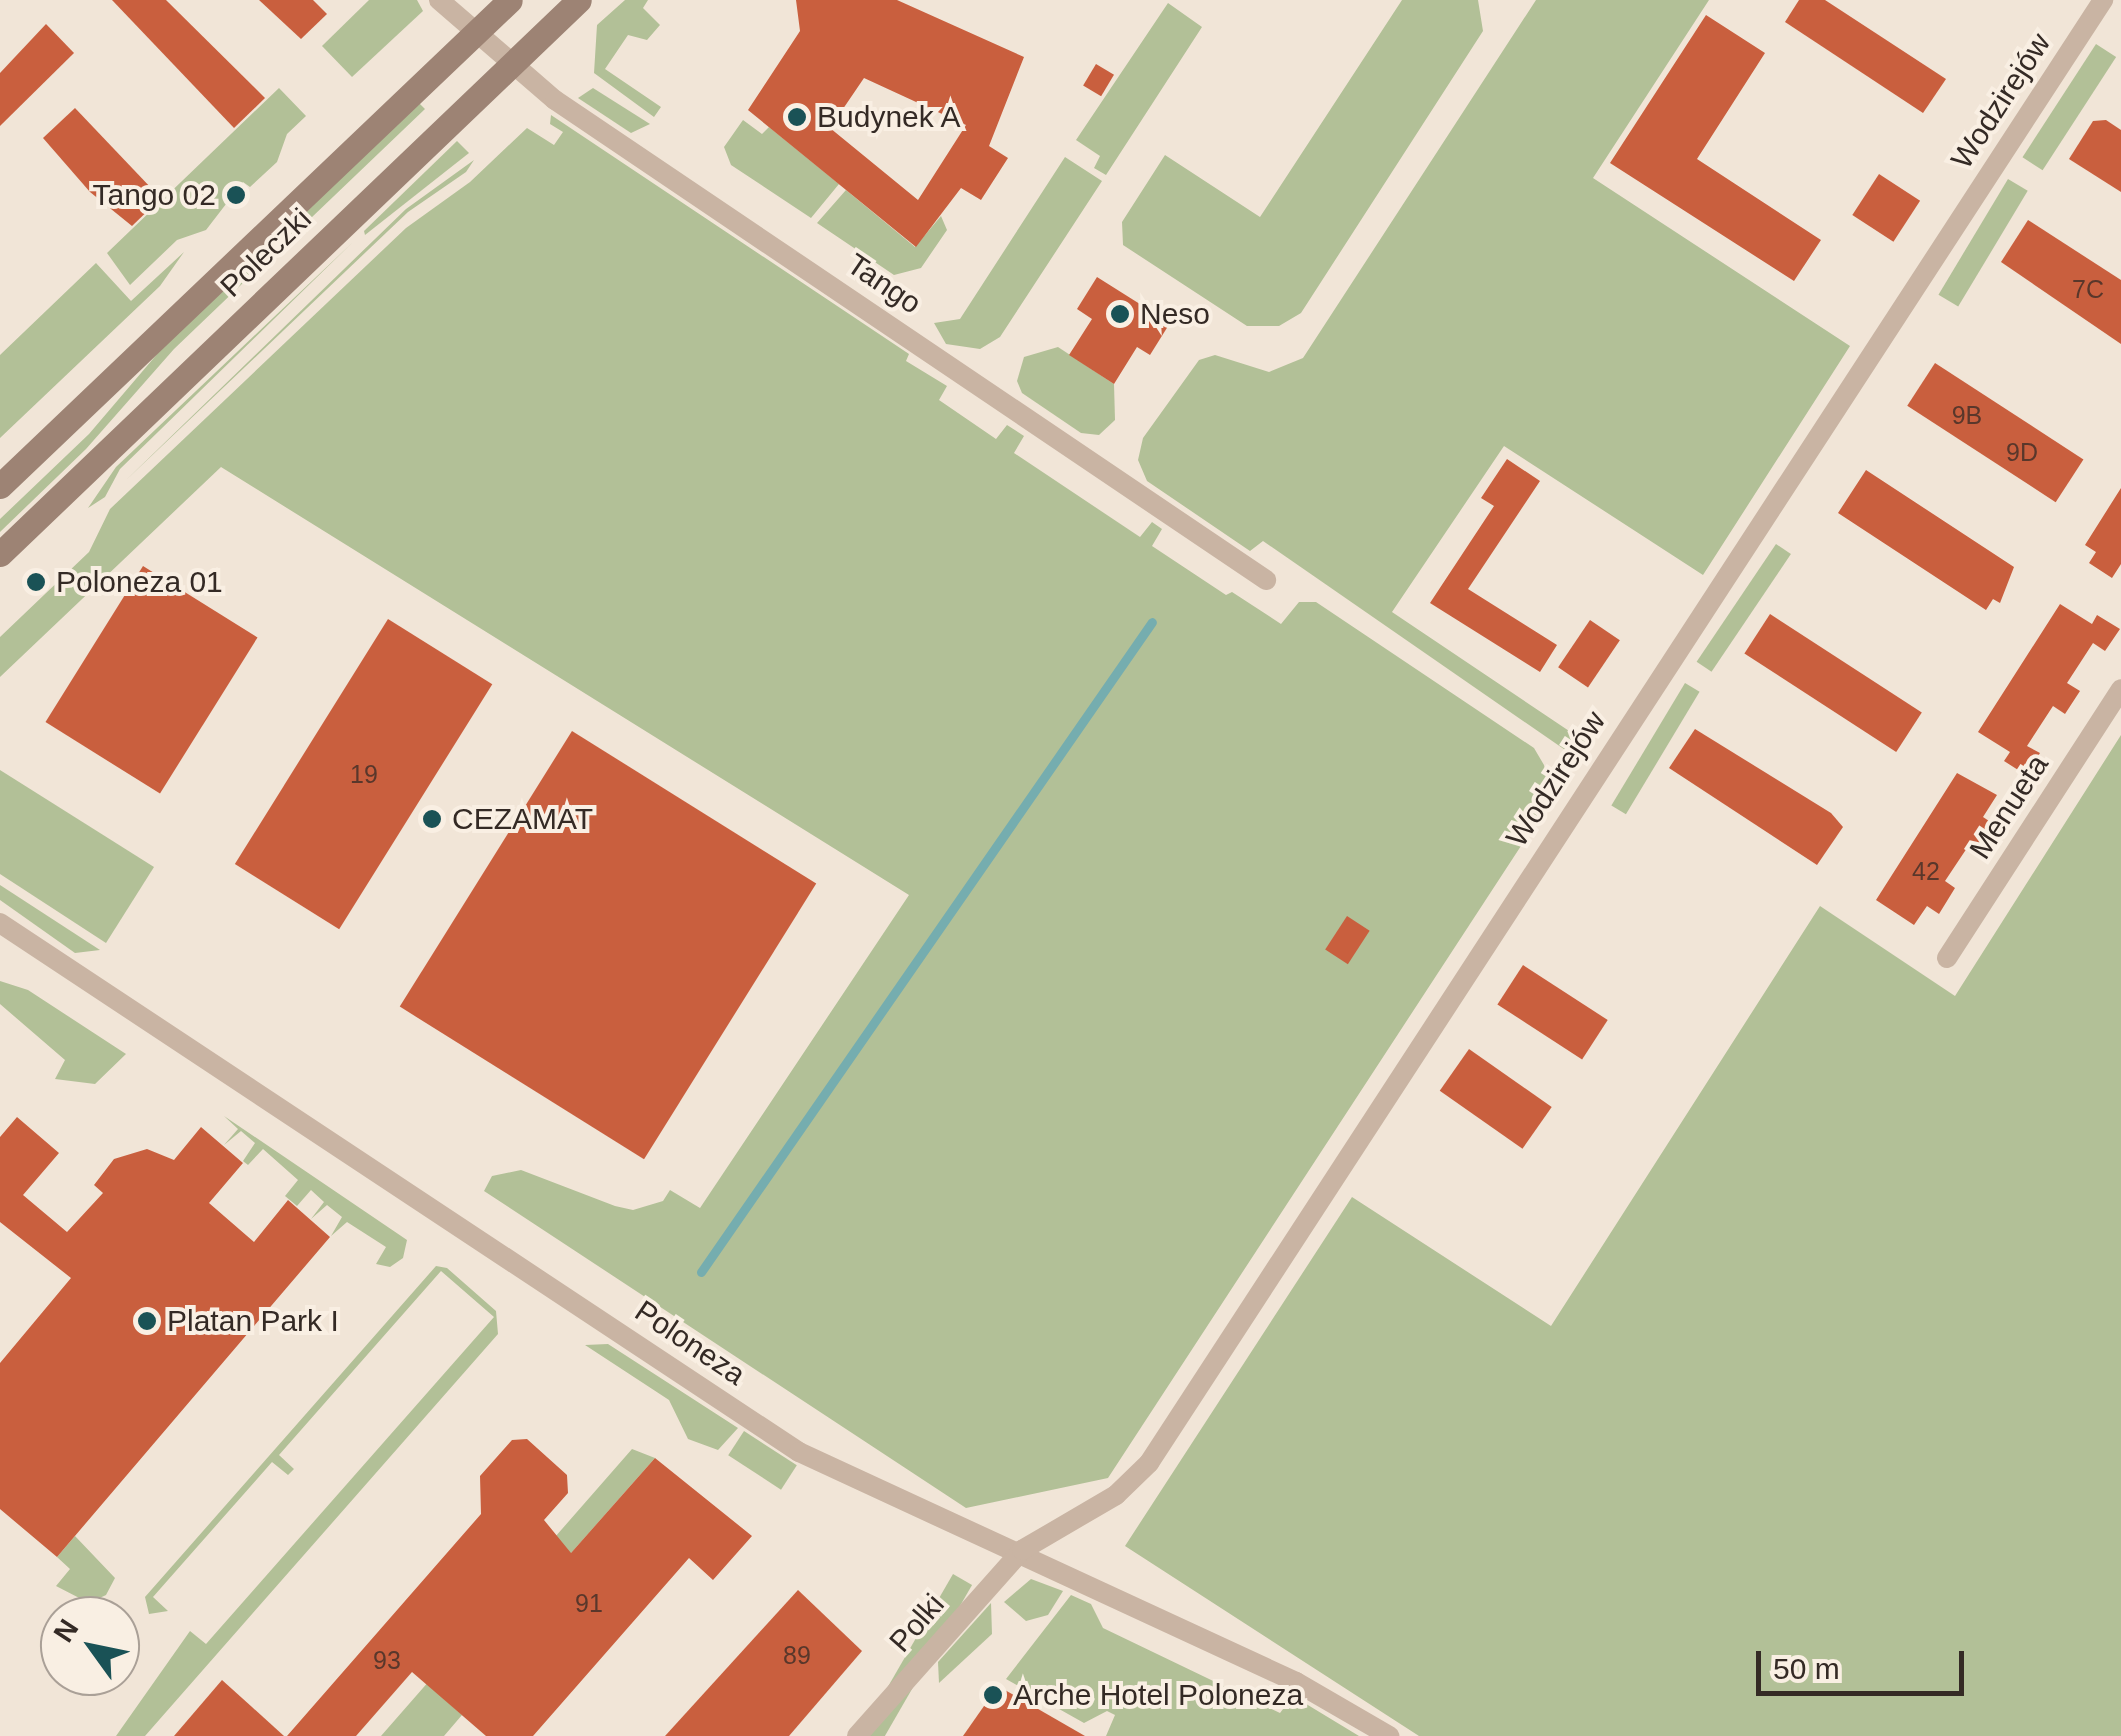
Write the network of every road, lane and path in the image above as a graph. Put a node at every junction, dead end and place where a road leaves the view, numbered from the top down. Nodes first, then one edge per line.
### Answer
1 (439, 0) edge
2 (510, 0) edge
3 (579, 0) edge
4 (2103, 0) edge
5 (471, 34) junction
6 (510, 66) junction
7 (0, 486) edge
8 (0, 554) edge
9 (1266, 580) dead end
10 (2121, 689) edge
11 (0, 922) edge
12 (1947, 958) dead end
13 (1022, 1550) junction
14 (857, 1736) edge
15 (1389, 1736) edge

1 - 5 street
2 - 5 main road, Poleczki
3 - 6 main road, Poleczki
4 - 13 street, Wodzirejów
5 - 6 street, Tango
5 - 7 main road, Poleczki
6 - 8 main road, Poleczki
6 - 9 street, Tango
10 - 12 street, Menueta
11 - 13 street, Poloneza
13 - 14 street, Polki
13 - 15 street, Poloneza

